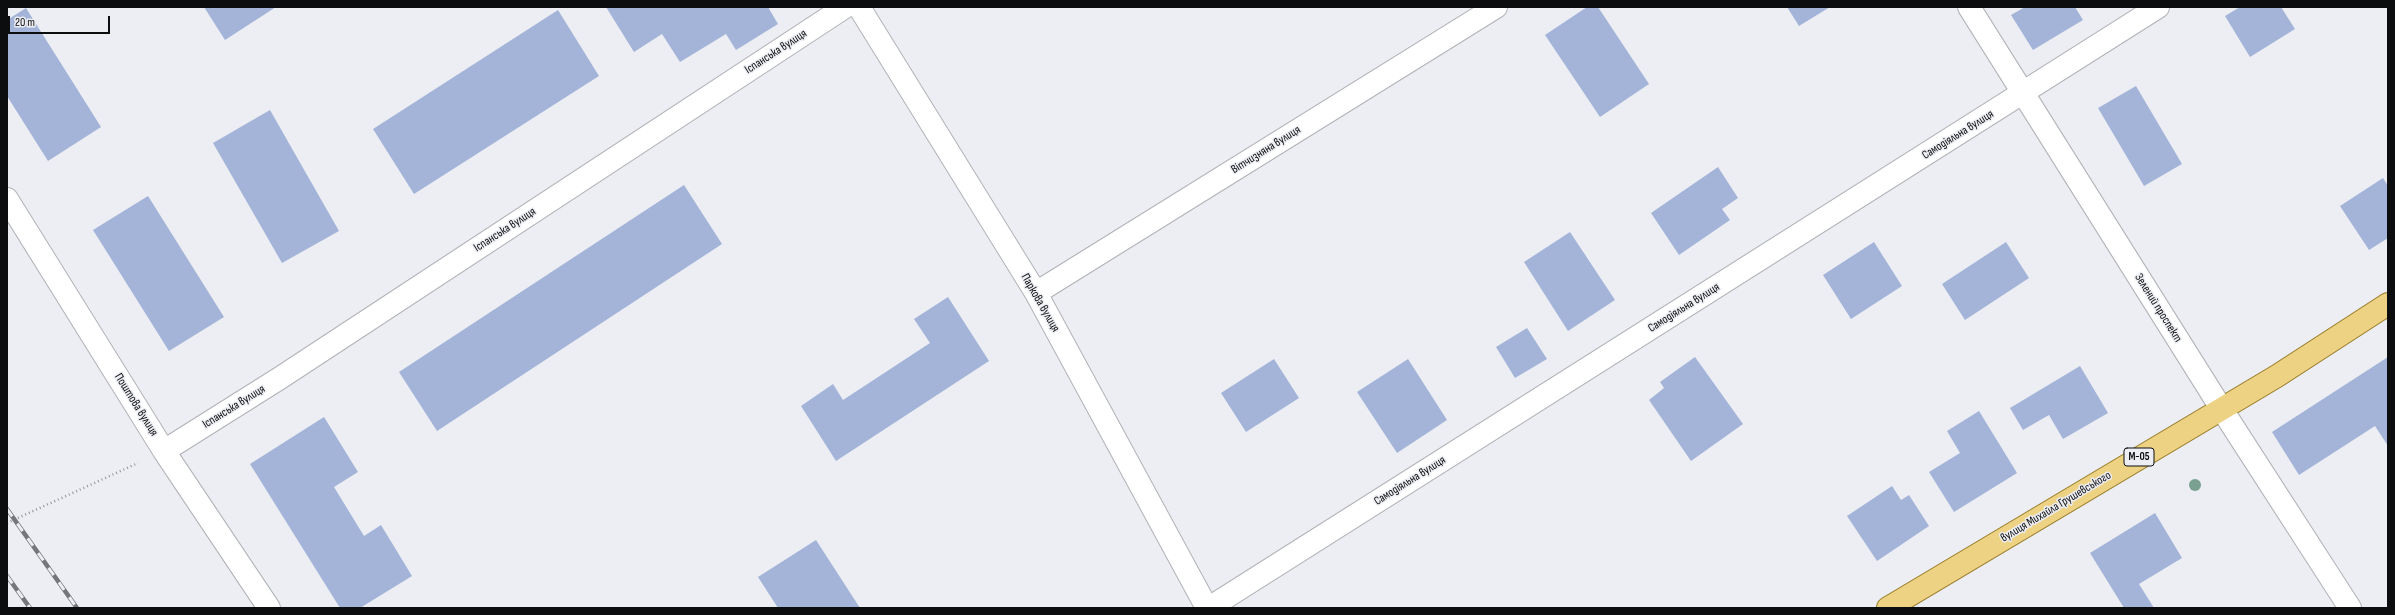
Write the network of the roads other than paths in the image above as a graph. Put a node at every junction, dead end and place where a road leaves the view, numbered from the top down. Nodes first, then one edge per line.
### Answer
1 (845, 7) edge
2 (859, 7) edge
3 (1496, 7) edge
4 (1969, 7) edge
5 (2158, 7) edge
6 (2023, 93) junction
7 (7, 199) edge
8 (1036, 293) junction
9 (2388, 304) edge
10 (2221, 408) junction
11 (164, 451) junction
12 (269, 608) edge
13 (1208, 608) edge
14 (1888, 608) edge
15 (2350, 608) edge

1 - 11 street, Іспанська вулиця
2 - 8 street, Паркова вулиця
3 - 8 street, Вітчизняна вулиця
4 - 6 street, Зелений проспект
5 - 6 street, Самодіяльна вулиця
6 - 10 street, Зелений проспект
6 - 13 street, Самодіяльна вулиця
7 - 11 street, Поштова вулиця
8 - 13 street, Паркова вулиця
9 - 10 main road, вулиця Михайла Грушевського / М-05
10 - 14 main road, вулиця Михайла Грушевського / М-05
10 - 15 street, Зелений проспект
11 - 12 street, Поштова вулиця

